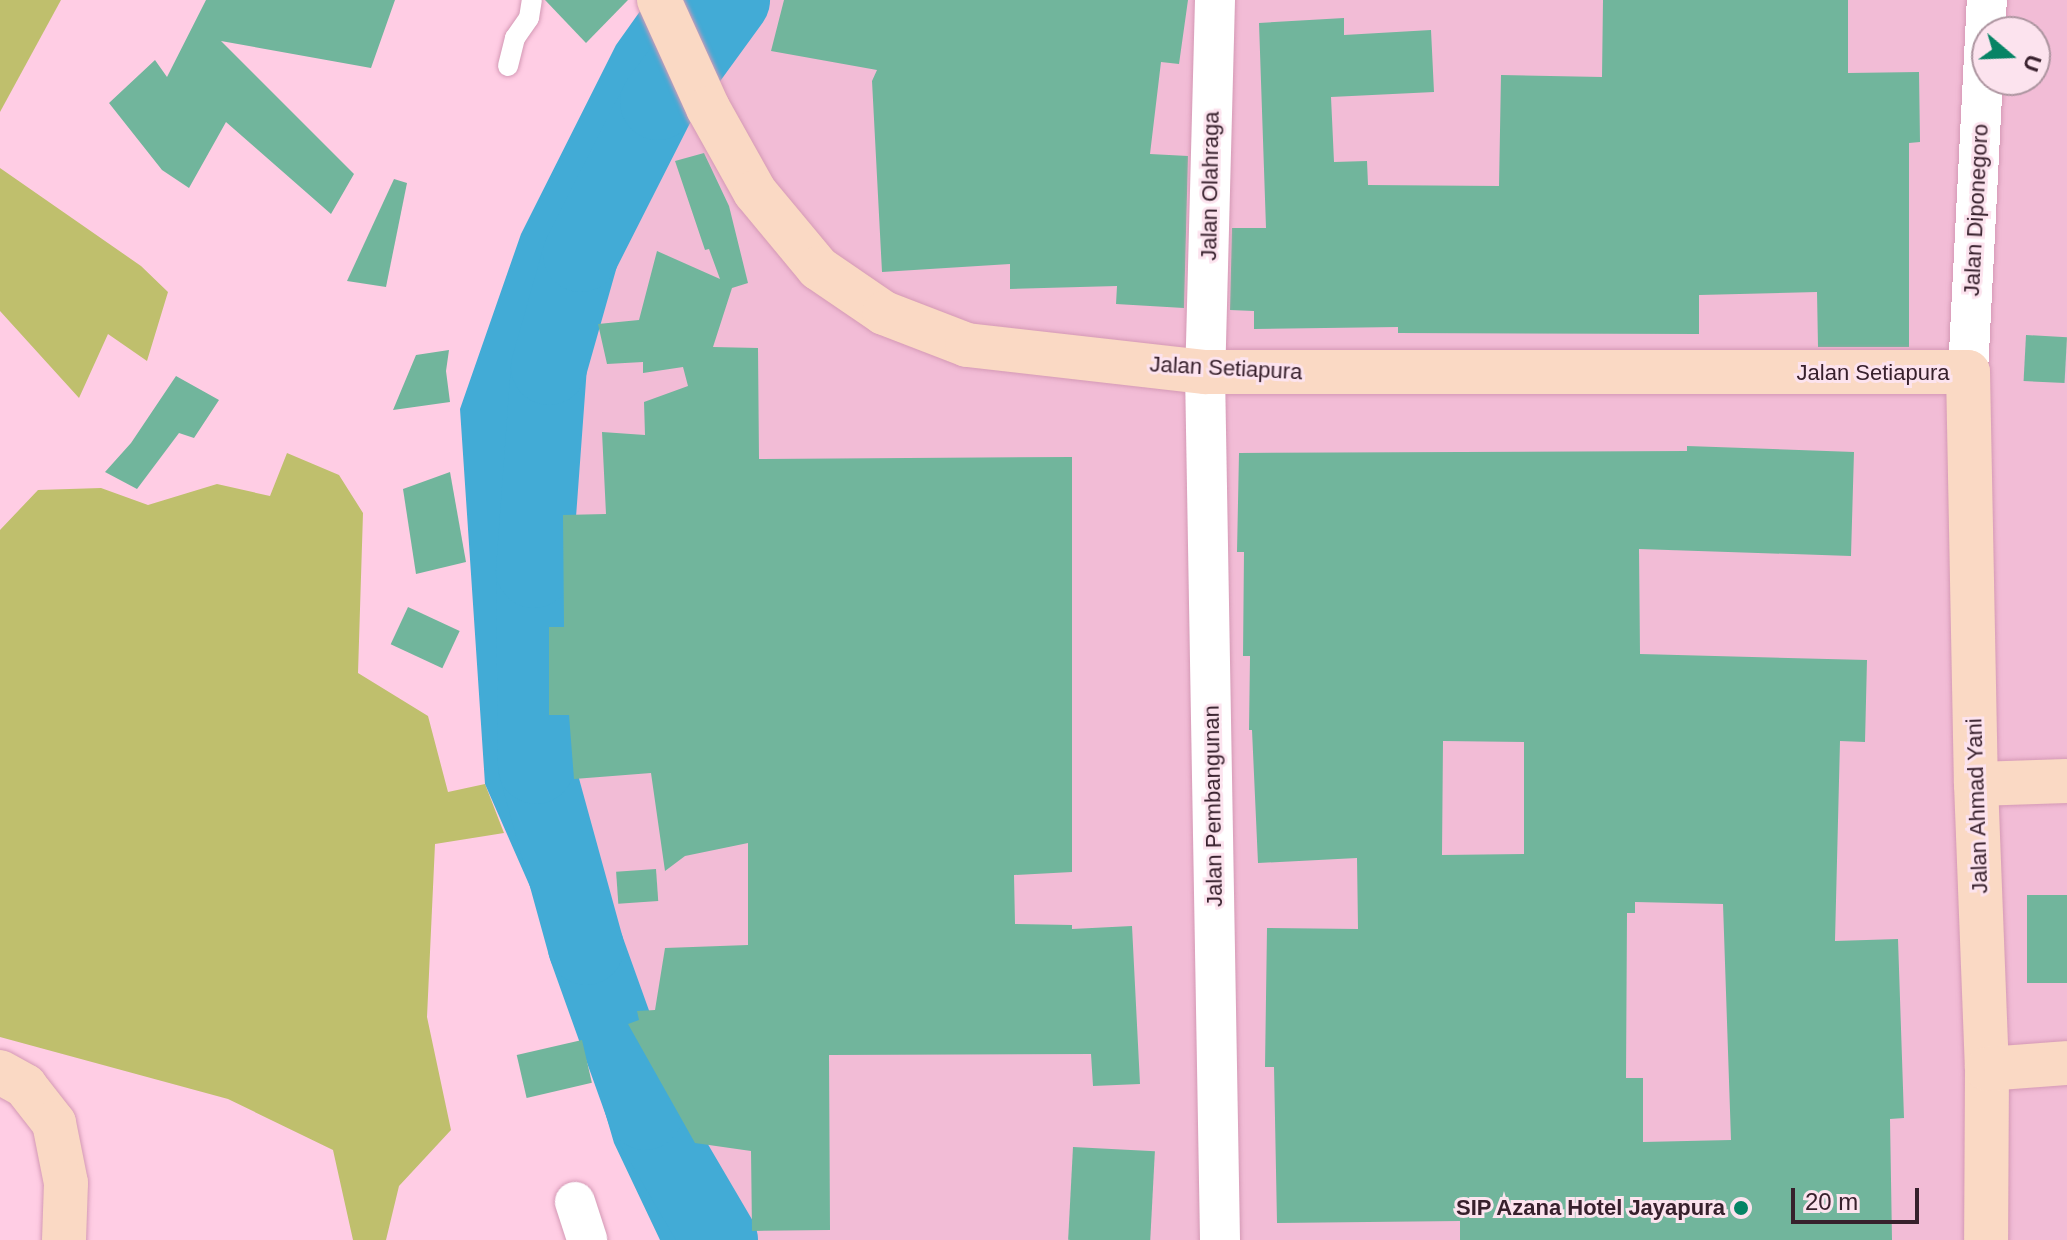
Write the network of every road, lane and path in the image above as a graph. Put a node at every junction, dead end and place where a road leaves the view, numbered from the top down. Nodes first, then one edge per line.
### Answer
1 (532, 0) edge
2 (659, 0) edge
3 (1215, 0) edge
4 (1987, 0) edge
5 (508, 66) dead end
6 (1205, 372) junction
7 (1968, 372) junction
8 (2067, 781) edge
9 (1976, 784) junction
10 (2067, 1063) edge
11 (1987, 1069) junction
12 (0, 1072) edge
13 (575, 1202) dead end
14 (64, 1240) edge
15 (587, 1240) edge
16 (1220, 1240) edge
17 (1986, 1240) edge

1 - 5 lane
2 - 6 street, Jalan Setiapura
3 - 6 street, Jalan Olahraga
4 - 7 street, Jalan Diponegoro
6 - 7 street, Jalan Setiapura
6 - 16 street, Jalan Pembangunan
7 - 9 street, Jalan Ahmad Yani
8 - 9 street
9 - 11 street, Jalan Ahmad Yani
10 - 11 street
11 - 17 street, Jalan Ahmad Yani
12 - 14 street
13 - 15 street

